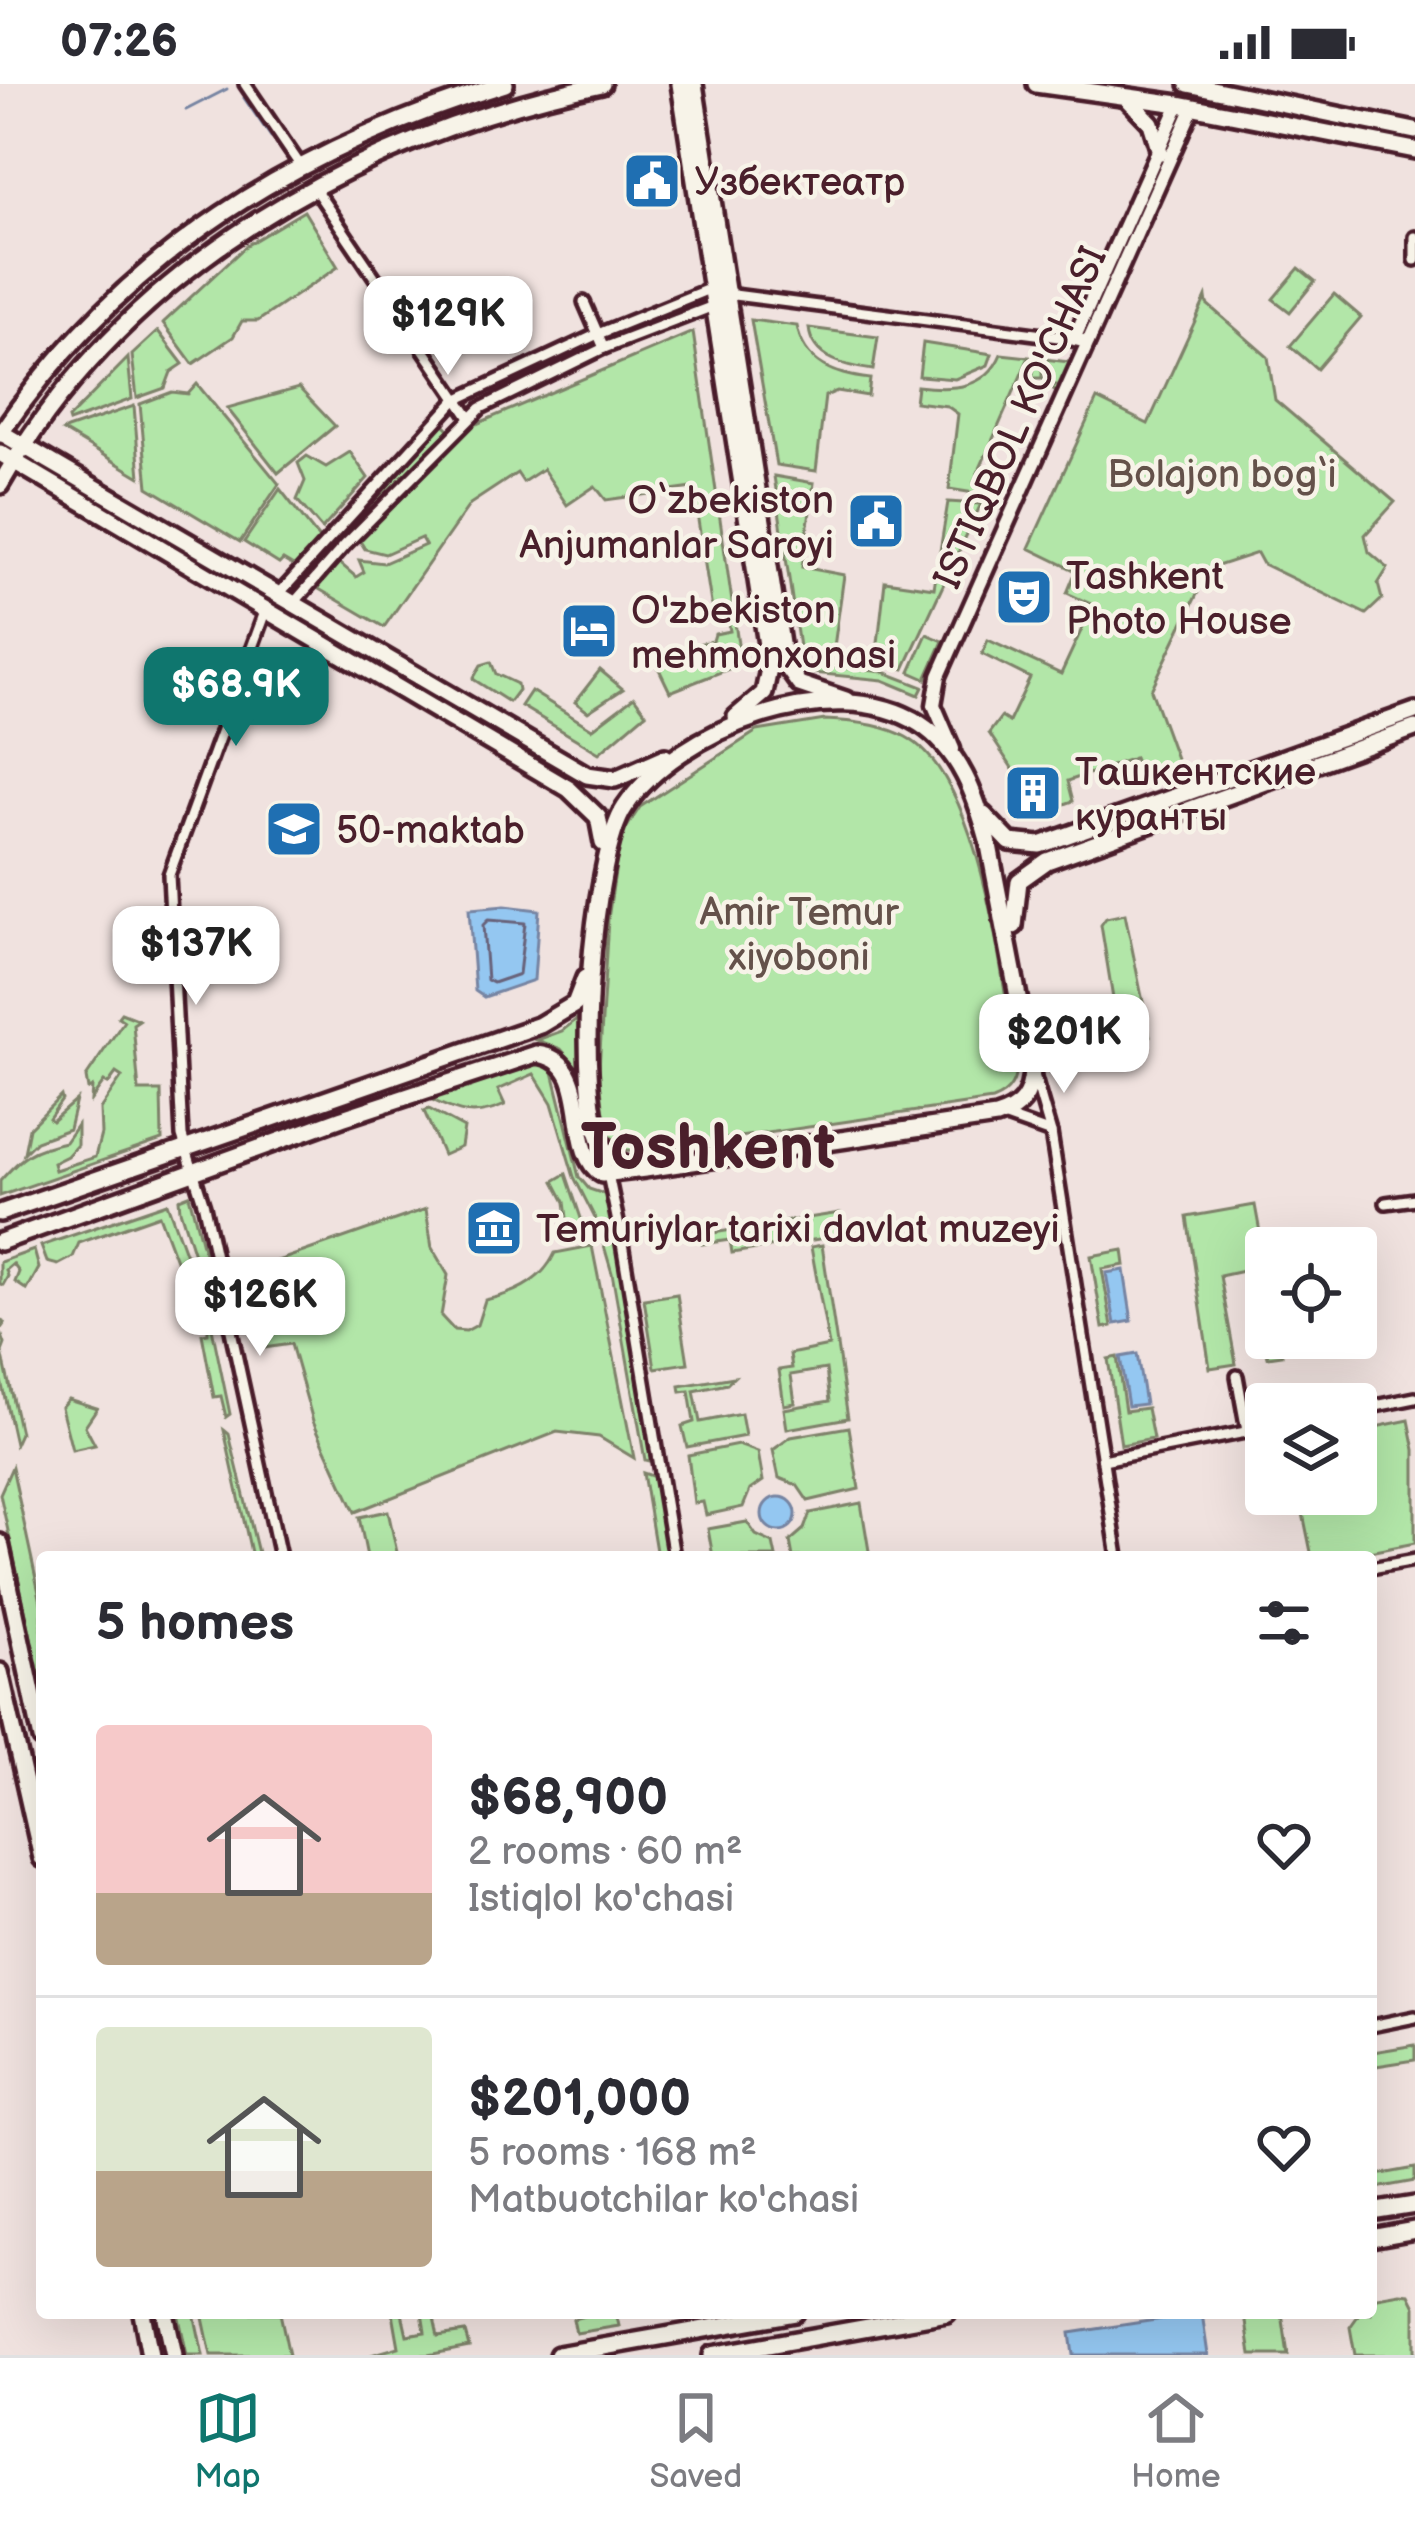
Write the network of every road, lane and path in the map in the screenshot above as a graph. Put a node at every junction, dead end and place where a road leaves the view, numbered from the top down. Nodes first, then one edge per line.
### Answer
1 (245, 84) edge
2 (505, 84) edge
3 (602, 84) edge
4 (680, 84) edge
5 (694, 84) edge
6 (1036, 84) edge
7 (1195, 85) edge
8 (1125, 97) junction
9 (1186, 106) junction
10 (1415, 131) edge
11 (1415, 150) edge
12 (1160, 152) junction
13 (300, 165) junction
14 (314, 186) junction
15 (1415, 237) edge
16 (1415, 260) edge
17 (721, 296) junction
18 (584, 302) dead end
19 (598, 334) junction
20 (1081, 340) junction
21 (604, 349) junction
22 (455, 400) junction
23 (470, 418) junction
24 (0, 433) edge
25 (24, 446) junction
26 (7, 457) edge
27 (0, 485) edge
28 (286, 599) junction
29 (266, 609) junction
30 (866, 706) junction
31 (1415, 711) edge
32 (1415, 728) edge
33 (715, 732) junction
34 (966, 778) junction
35 (979, 807) junction
36 (603, 864) junction
37 (600, 898) junction
38 (1018, 981) junction
39 (1033, 1070) junction
40 (1000, 1116) junction
41 (599, 1133) junction
42 (1051, 1133) junction
43 (186, 1149) junction
44 (645, 1169) junction
45 (194, 1173) junction
46 (608, 1174) junction
47 (1415, 1199) edge
48 (1386, 1203) dead end
49 (0, 1214) edge
50 (0, 1242) edge
51 (1237, 1376) dead end
52 (1415, 1398) edge
53 (1377, 1406) edge
54 (1245, 1421) edge
55 (1245, 1432) edge
56 (1103, 1460) junction
57 (0, 1543) edge
58 (279, 1551) edge
59 (673, 1551) edge
60 (1117, 1551) edge
61 (1415, 1560) edge
62 (1377, 1567) edge
63 (0, 1672) edge
64 (36, 1711) edge
65 (36, 1812) edge
66 (1415, 2018) edge
67 (1377, 2025) edge
68 (1415, 2204) edge
69 (1377, 2211) edge
70 (1415, 2230) edge
71 (1377, 2237) edge
72 (143, 2319) edge
73 (166, 2319) edge
74 (768, 2319) edge
75 (913, 2319) edge
76 (644, 2347) edge
77 (150, 2355) edge
78 (174, 2355) edge
79 (558, 2355) edge
80 (712, 2355) edge

1 - 13 street
2 - 13 main road
3 - 14 main road
4 - 17 main road
5 - 17 main road
6 - 8 main road
7 - 9 main road, ISTIQBOL KO'CHASI
7 - 10 main road
8 - 9 main road
8 - 12 main road
9 - 11 main road
9 - 12 street, ISTIQBOL KO'CHASI
9 - 20 street, ISTIQBOL KO'CHASI
12 - 20 street, ISTIQBOL KO'CHASI
13 - 14 main road
13 - 24 main road
14 - 22 street
14 - 25 main road
15 - 16 street
17 - 19 street
17 - 20 street
17 - 21 street
17 - 30 main road
17 - 33 main road
18 - 19 street
19 - 21 street
19 - 22 street
20 - 34 street, ISTIQBOL KO'CHASI
21 - 23 street
22 - 23 street
22 - 28 street
23 - 28 street
24 - 25 main road
25 - 26 main road
25 - 28 main road
26 - 27 main road
26 - 29 main road
28 - 33 main road
29 - 36 main road
29 - 43 street
30 - 33 main road
30 - 34 main road
31 - 35 main road
32 - 38 main road
33 - 36 main road
34 - 35 main road
35 - 38 main road
36 - 37 main road
37 - 41 main road
37 - 43 main road
38 - 39 main road
39 - 40 main road
39 - 42 street
40 - 42 street
40 - 44 main road
41 - 44 main road
41 - 46 street
42 - 56 street
43 - 45 street
43 - 49 main road
44 - 46 main road
45 - 46 main road
45 - 50 main road
45 - 58 street
46 - 59 street
47 - 48 street
51 - 54 street
52 - 53 street
55 - 56 street
56 - 60 street
57 - 64 main road
61 - 62 street
63 - 65 main road
66 - 67 street
68 - 69 main road
70 - 71 main road
72 - 77 main road
73 - 78 main road
74 - 76 main road
75 - 80 main road
76 - 79 main road

